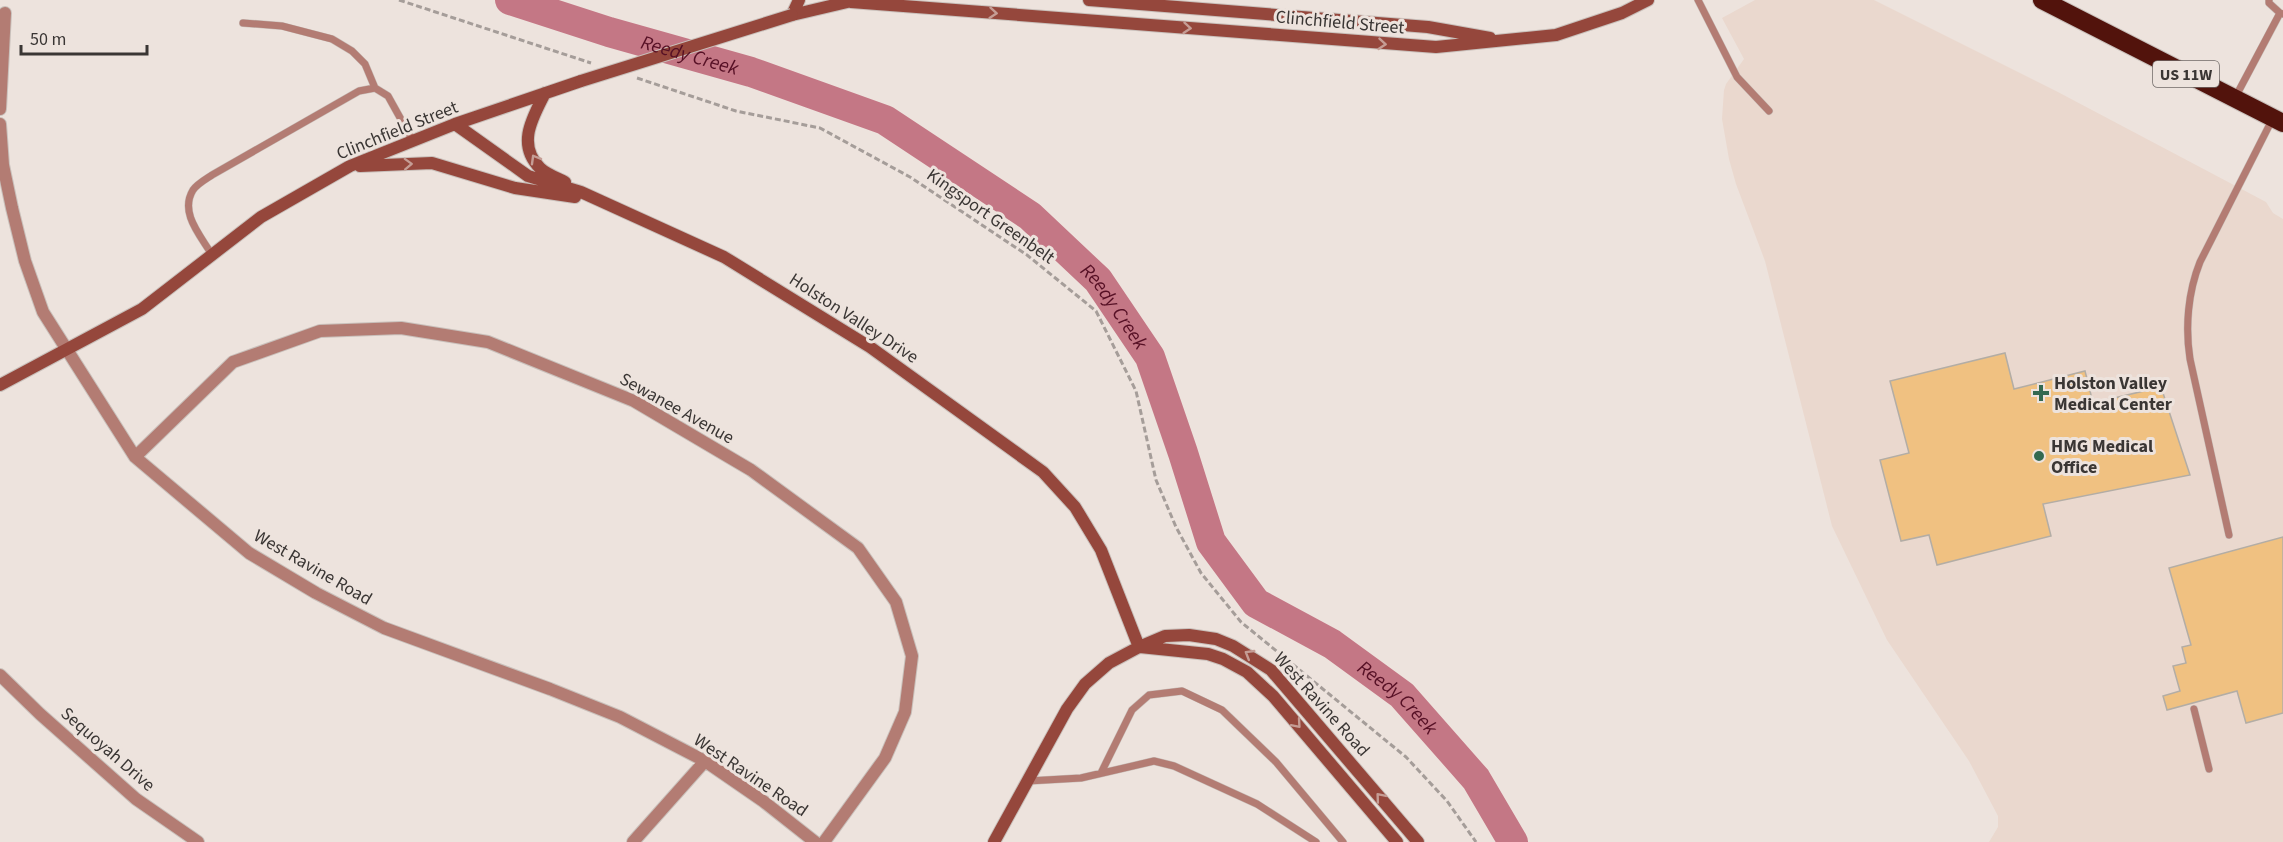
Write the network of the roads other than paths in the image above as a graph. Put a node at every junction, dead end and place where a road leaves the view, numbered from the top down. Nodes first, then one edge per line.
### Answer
1 (798, 0) edge
2 (852, 0) edge
3 (1089, 0) edge
4 (1648, 0) edge
5 (1698, 0) edge
6 (2042, 0) edge
7 (2267, 1) edge
8 (5, 13) dead end
9 (2282, 14) edge
10 (792, 15) junction
11 (243, 22) dead end
12 (1503, 40) junction
13 (375, 88) junction
14 (545, 93) junction
15 (2235, 99) junction
16 (0, 109) edge
17 (1769, 111) dead end
18 (2278, 120) edge
19 (0, 124) edge
20 (455, 124) junction
21 (413, 141) junction
22 (350, 166) junction
23 (581, 192) junction
24 (597, 200) junction
25 (212, 255) junction
26 (68, 350) junction
27 (0, 385) edge
28 (135, 456) junction
29 (2229, 535) dead end
30 (1139, 647) junction
31 (0, 675) edge
32 (2194, 709) dead end
33 (705, 761) junction
34 (2209, 769) dead end
35 (1101, 773) junction
36 (1028, 781) junction
37 (1410, 839) edge
38 (198, 842) edge
39 (633, 842) edge
40 (815, 842) edge
41 (824, 842) edge
42 (994, 842) edge
43 (1316, 842) edge
44 (1343, 842) edge
45 (1396, 842) edge

1 - 10 main road
2 - 10 main road, Clinchfield Street
2 -> 12 main road, Clinchfield Street
3 - 12 main road, Clinchfield Street
4 - 12 main road, Clinchfield Street
5 - 17 lane
6 - 15 highway, US 11W
7 - 9 lane
8 - 16 street
9 - 15 lane
10 - 14 main road, Clinchfield Street, bridge
11 - 13 lane
13 - 21 lane
13 - 25 lane
14 - 20 main road, Clinchfield Street
23 -> 14 main road
15 - 18 highway, US 11W
18 - 29 lane
19 - 26 street, West Ravine Road
20 - 21 main road, Clinchfield Street
20 - 23 main road, Holston Valley Drive
21 - 22 main road, Clinchfield Street
22 -> 24 main road
22 - 25 main road, Clinchfield Street
23 - 24 main road, Holston Valley Drive
24 - 30 main road, Holston Valley Drive
25 - 26 main road, Clinchfield Street
26 - 27 main road, Clinchfield Street
26 - 28 street, West Ravine Road
28 - 33 street, West Ravine Road
28 - 41 street, Sewanee Avenue
30 - 36 main road, West Ravine Road
37 -> 30 main road, West Ravine Road
30 -> 45 main road, West Ravine Road
31 - 38 street, Sequoyah Drive
32 - 34 lane
33 - 39 street
33 - 40 street, West Ravine Road
35 - 36 lane
35 - 43 lane
35 - 44 lane
36 - 42 main road, West Ravine Road

